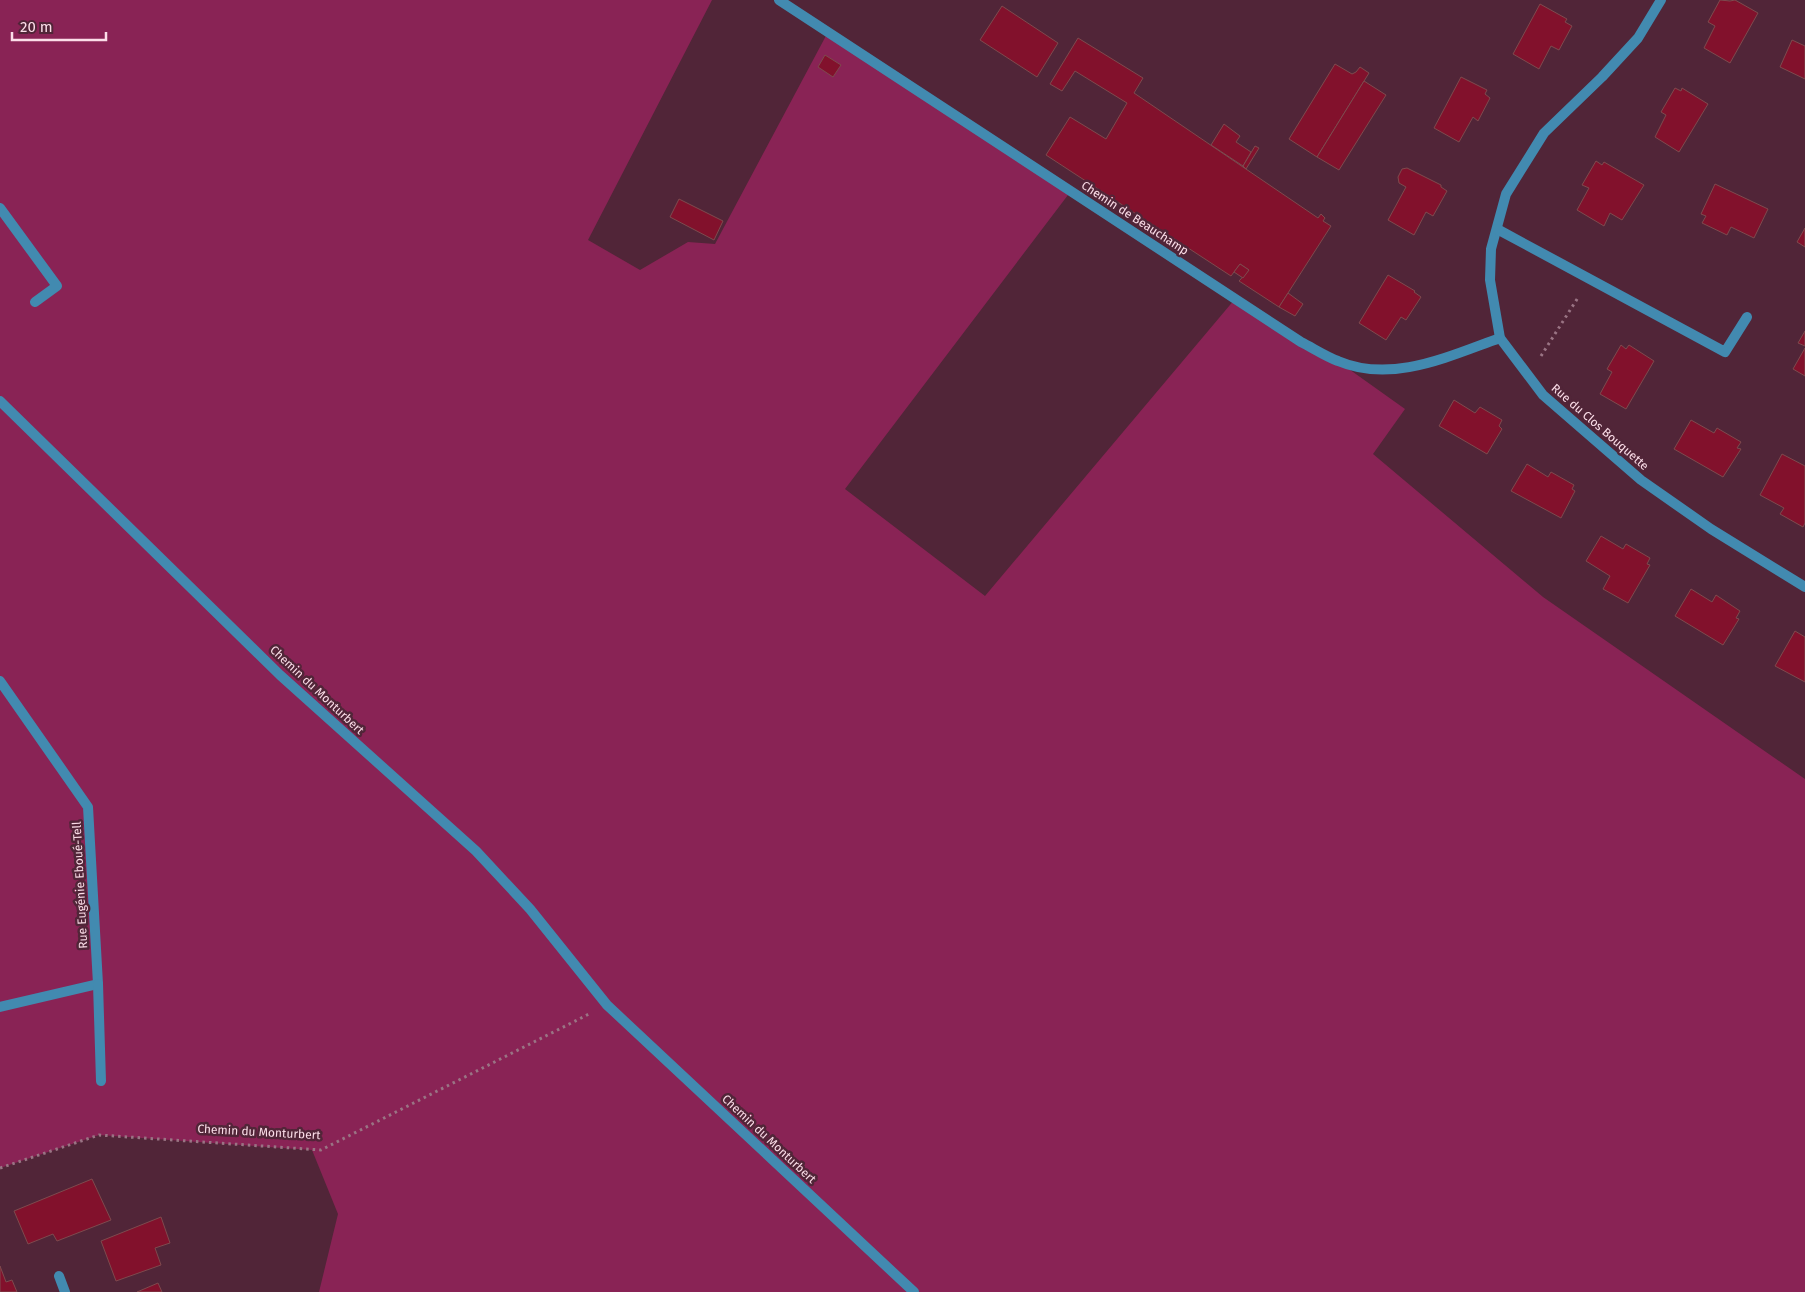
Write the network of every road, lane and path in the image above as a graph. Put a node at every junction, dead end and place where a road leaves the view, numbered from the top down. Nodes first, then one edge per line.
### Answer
1 (779, 0) edge
2 (1661, 0) edge
3 (0, 208) edge
4 (1497, 229) junction
5 (1590, 279) junction
6 (35, 302) dead end
7 (1747, 317) dead end
8 (1500, 338) junction
9 (1529, 376) junction
10 (0, 401) edge
11 (1805, 588) edge
12 (0, 681) edge
13 (98, 984) junction
14 (607, 1005) junction
15 (0, 1007) edge
16 (101, 1081) dead end
17 (0, 1168) edge
18 (59, 1276) dead end
19 (65, 1292) edge
20 (914, 1292) edge

1 - 8 street, Chemin de Beauchamp
2 - 4 street, Rue du Clos Bouquette
3 - 6 street
4 - 5 street
4 - 8 street, Rue du Clos Bouquette
5 - 7 street
5 - 9 path
8 - 9 street, Rue du Clos Bouquette
9 - 11 street, Rue du Clos Bouquette
10 - 14 street, Chemin du Monturbert
12 - 13 street, Rue Eugénie Eboué-Tell
13 - 15 street
13 - 16 street, Rue Eugénie Eboué-Tell
14 - 17 path, Chemin du Monturbert
14 - 20 street, Chemin du Monturbert
18 - 19 street

